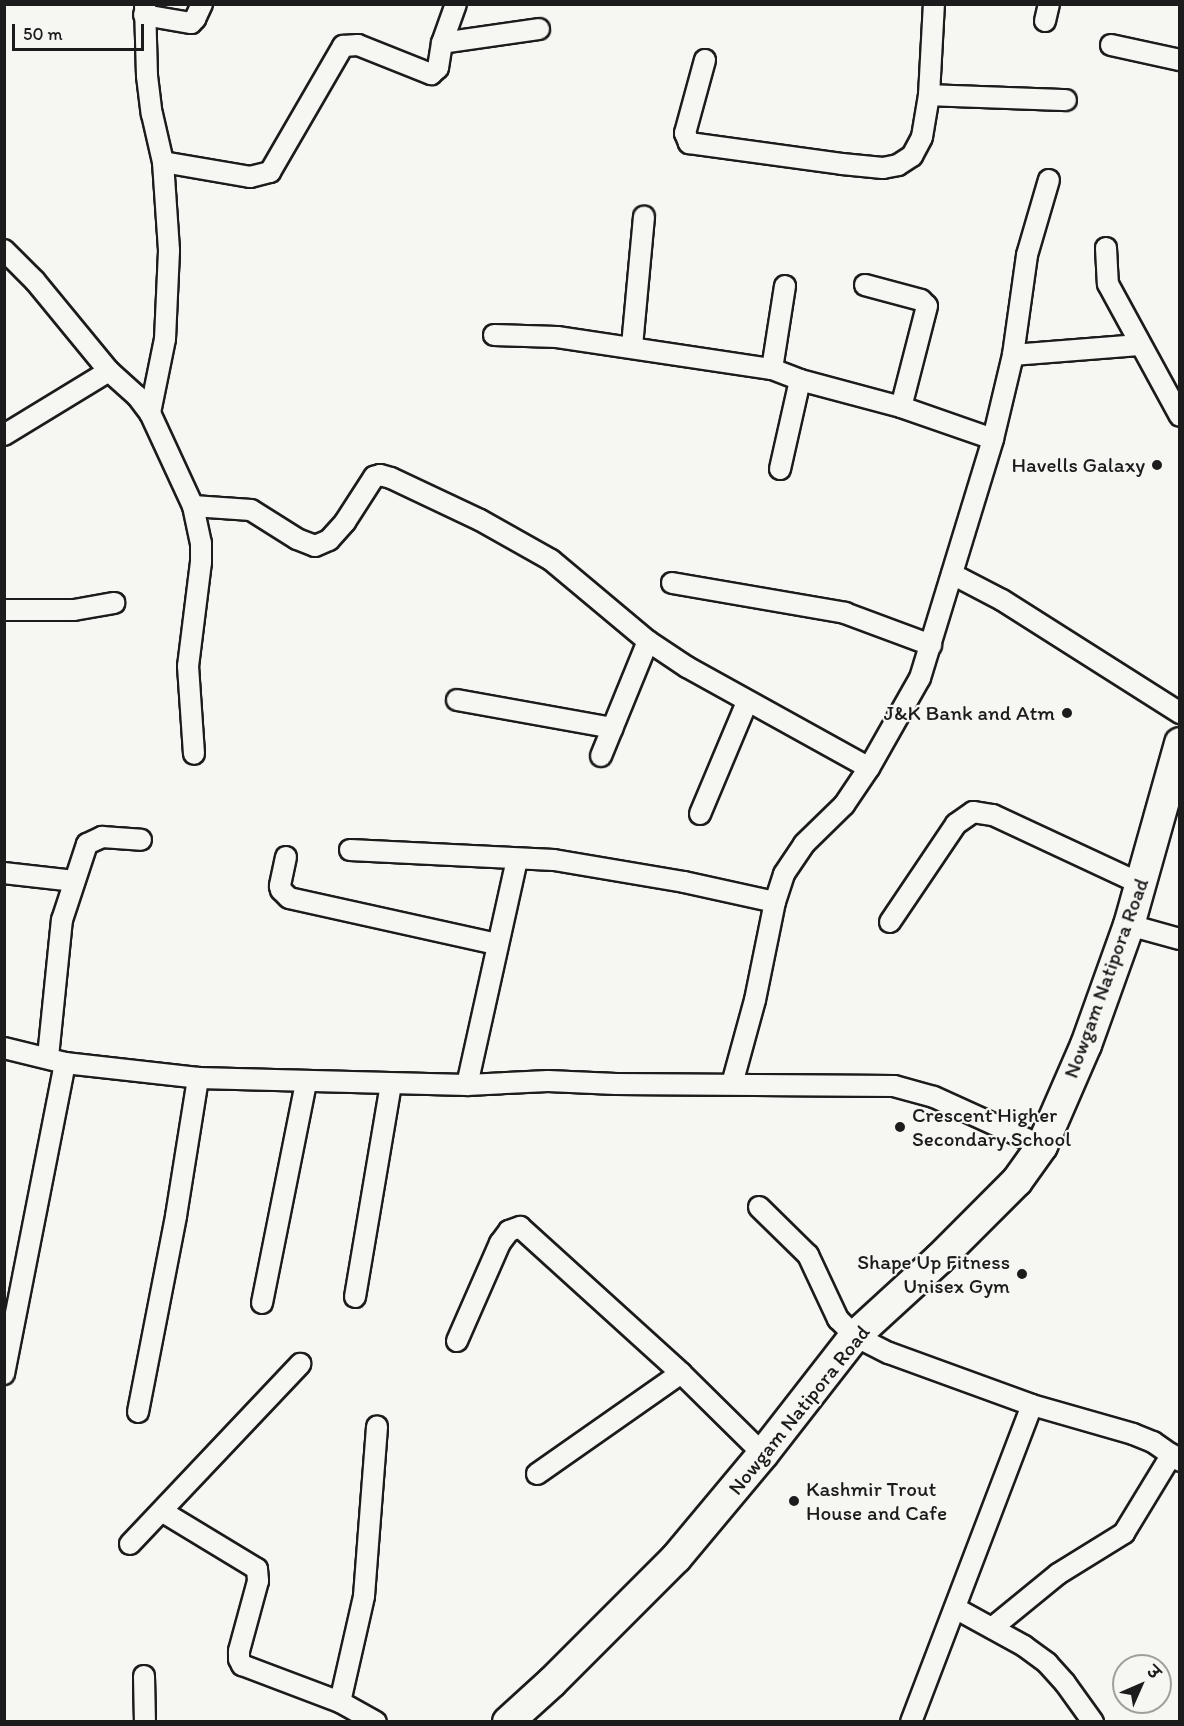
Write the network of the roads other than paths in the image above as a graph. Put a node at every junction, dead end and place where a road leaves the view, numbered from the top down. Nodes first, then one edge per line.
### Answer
1 (202, 4) edge
2 (456, 4) edge
3 (934, 4) edge
4 (145, 10) edge
5 (539, 29) dead end
6 (442, 43) junction
7 (1111, 45) dead end
8 (705, 60) dead end
9 (1179, 60) edge
10 (929, 94) junction
11 (1066, 100) dead end
12 (163, 162) junction
13 (1049, 180) dead end
14 (644, 217) dead end
15 (1107, 248) dead end
16 (4, 250) edge
17 (865, 285) dead end
18 (785, 286) dead end
19 (494, 335) dead end
20 (1138, 345) junction
21 (632, 346) junction
22 (1013, 355) junction
23 (772, 369) junction
24 (109, 371) junction
25 (800, 380) junction
26 (901, 407) junction
27 (150, 413) junction
28 (1179, 416) edge
29 (4, 435) edge
30 (993, 439) junction
31 (780, 469) dead end
32 (193, 506) junction
33 (952, 573) junction
34 (672, 583) dead end
35 (114, 603) dead end
36 (4, 610) edge
37 (648, 641) junction
38 (931, 645) junction
39 (457, 700) dead end
40 (747, 702) junction
41 (1179, 713) edge
42 (613, 728) junction
43 (1179, 743) edge
44 (194, 754) dead end
45 (601, 756) dead end
46 (869, 768) junction
47 (700, 814) dead end
48 (141, 840) dead end
49 (350, 850) dead end
50 (286, 857) dead end
51 (517, 859) junction
52 (4, 873) edge
53 (74, 881) junction
54 (1141, 884) junction
55 (775, 902) junction
56 (890, 922) dead end
57 (1129, 925) junction
58 (1179, 939) edge
59 (496, 944) junction
60 (4, 1048) edge
61 (56, 1060) junction
62 (198, 1078) junction
63 (306, 1082) junction
64 (391, 1084) junction
65 (732, 1084) junction
66 (467, 1085) junction
67 (1042, 1146) junction
68 (759, 1207) dead end
69 (355, 1297) dead end
70 (262, 1303) dead end
71 (855, 1336) junction
72 (457, 1341) dead end
73 (300, 1364) dead end
74 (681, 1373) junction
75 (4, 1374) edge
76 (1032, 1405) junction
77 (138, 1412) dead end
78 (377, 1426) dead end
79 (763, 1454) junction
80 (1176, 1458) edge
81 (537, 1474) dead end
82 (163, 1512) junction
83 (130, 1544) dead end
84 (955, 1608) junction
85 (992, 1628) junction
86 (144, 1676) dead end
87 (340, 1702) junction
88 (145, 1722) edge
89 (376, 1722) edge
90 (508, 1722) edge
91 (911, 1722) edge
92 (1093, 1722) edge

1 - 4 street
2 - 6 street
3 - 10 street
4 - 12 street
5 - 6 street
6 - 12 street
7 - 9 street
8 - 10 street
10 - 11 street
12 - 27 street
13 - 22 street
14 - 21 street
15 - 20 street
16 - 24 street
17 - 26 street
18 - 23 street
19 - 21 street
20 - 22 street
20 - 28 street
21 - 23 street
22 - 30 street
23 - 25 street
24 - 27 street
24 - 29 street
25 - 26 street
25 - 31 street
26 - 30 street
27 - 32 street
30 - 33 street
32 - 37 street
32 - 44 street
33 - 38 street
33 - 41 street
34 - 38 street
35 - 36 street
37 - 40 street
37 - 42 street
38 - 46 street
39 - 42 street
40 - 46 street
40 - 47 street
42 - 45 street
43 - 54 main road, Nowgam Natipora Road
46 - 55 street
48 - 53 street
49 - 51 street
50 - 59 street
51 - 55 street
51 - 59 street
52 - 53 street
53 - 61 street
54 - 56 street
54 - 57 main road, Nowgam Natipora Road
55 - 65 street
57 - 58 street
57 - 67 main road, Nowgam Natipora Road
59 - 66 street
60 - 61 street
61 - 62 street
61 - 75 street
62 - 63 street
62 - 77 street
63 - 64 street
63 - 70 street
64 - 66 street
64 - 69 street
65 - 66 street
65 - 67 street
67 - 71 main road, Nowgam Natipora Road
68 - 71 street
71 - 76 street
71 - 79 main road, Nowgam Natipora Road
72 - 74 street
73 - 82 street
74 - 79 street
74 - 81 street
76 - 80 street
76 - 84 street
78 - 87 street
79 - 90 main road, Nowgam Natipora Road
80 - 85 street
82 - 83 street
82 - 87 street
84 - 85 street
84 - 91 street
85 - 92 street
86 - 88 street
87 - 89 street

